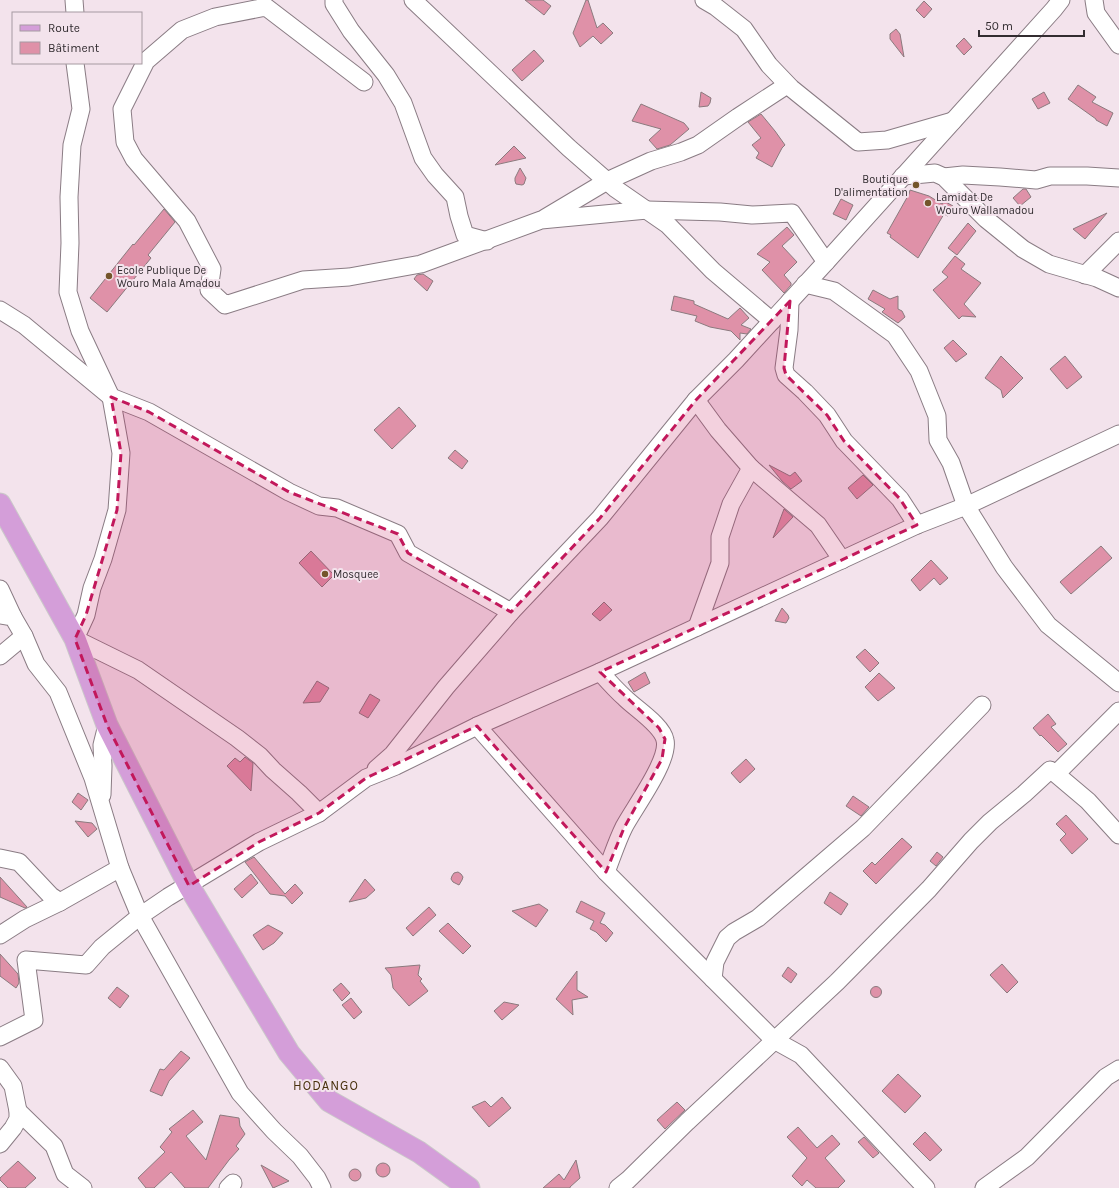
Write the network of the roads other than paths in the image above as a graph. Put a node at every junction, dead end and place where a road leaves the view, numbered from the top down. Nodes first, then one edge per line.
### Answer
1 (74, 0) edge
2 (334, 0) edge
3 (413, 0) edge
4 (704, 0) edge
5 (1061, 0) edge
6 (1094, 0) edge
7 (75, 12) edge
8 (1119, 45) edge
9 (75, 64) edge
10 (364, 82) dead end
11 (787, 85) junction
12 (953, 121) junction
13 (903, 176) junction
14 (944, 177) junction
15 (1119, 178) edge
16 (607, 181) junction
17 (647, 210) junction
18 (541, 220) junction
19 (487, 241) junction
20 (1119, 241) edge
21 (826, 262) junction
22 (1085, 275) junction
23 (805, 284) junction
24 (1119, 288) edge
25 (790, 301) junction
26 (0, 310) edge
27 (772, 321) junction
28 (111, 397) junction
29 (696, 400) junction
30 (1119, 434) edge
31 (751, 468) junction
32 (0, 504) edge
33 (966, 506) junction
34 (917, 525) junction
35 (842, 560) junction
36 (0, 589) edge
37 (511, 612) junction
38 (6, 616) edge
39 (697, 627) junction
40 (24, 636) junction
41 (75, 639) junction
42 (0, 656) edge
43 (600, 672) junction
44 (1119, 683) edge
45 (982, 705) dead end
46 (1119, 712) edge
47 (107, 725) junction
48 (477, 726) junction
49 (1050, 770) dead end
50 (366, 778) junction
51 (101, 809) junction
52 (319, 813) junction
53 (1119, 834) edge
54 (0, 858) edge
55 (120, 868) junction
56 (606, 872) junction
57 (189, 886) junction
58 (60, 902) junction
59 (140, 916) junction
60 (0, 935) edge
61 (713, 979) junction
62 (0, 1037) edge
63 (774, 1040) junction
64 (0, 1068) edge
65 (1119, 1069) edge
66 (18, 1111) junction
67 (0, 1144) edge
68 (83, 1188) edge
69 (322, 1188) edge
70 (469, 1188) edge
71 (618, 1188) edge
72 (926, 1188) edge
73 (984, 1188) edge

1 - 7 street
2 - 19 street
3 - 16 street
4 - 11 street
5 - 12 street
6 - 8 street
9 - 28 street
10 - 19 street
11 - 12 street
11 - 16 street
12 - 13 street
13 - 14 street
13 - 21 street
14 - 15 street
14 - 22 street
16 - 17 street
16 - 18 street
17 - 18 street
17 - 21 street
17 - 27 street
18 - 19 street
20 - 22 street
21 - 23 street
22 - 24 street
23 - 25 street
23 - 33 street
25 - 27 street
25 - 34 street
26 - 28 street
27 - 29 street
28 - 37 street
28 - 41 street
29 - 31 street
29 - 37 street
30 - 33 street
31 - 35 street
31 - 39 street
32 - 41 main road
33 - 34 street
33 - 44 street
34 - 35 street
35 - 39 street
36 - 38 street
37 - 50 street
38 - 40 street
39 - 43 street
40 - 42 street
40 - 51 street
41 - 47 main road
41 - 52 street
43 - 48 street
43 - 56 street
45 - 61 street
46 - 53 street
47 - 51 street
47 - 57 main road
48 - 50 street
48 - 56 street
49 - 63 street
50 - 52 street
51 - 55 street
52 - 57 street
54 - 58 street
55 - 58 street
55 - 59 street
56 - 61 street
57 - 59 street
57 - 70 main road
58 - 60 street
59 - 62 street
59 - 69 street
61 - 63 street
63 - 71 street
63 - 72 street
64 - 66 street
65 - 73 street
66 - 67 street
66 - 68 street

